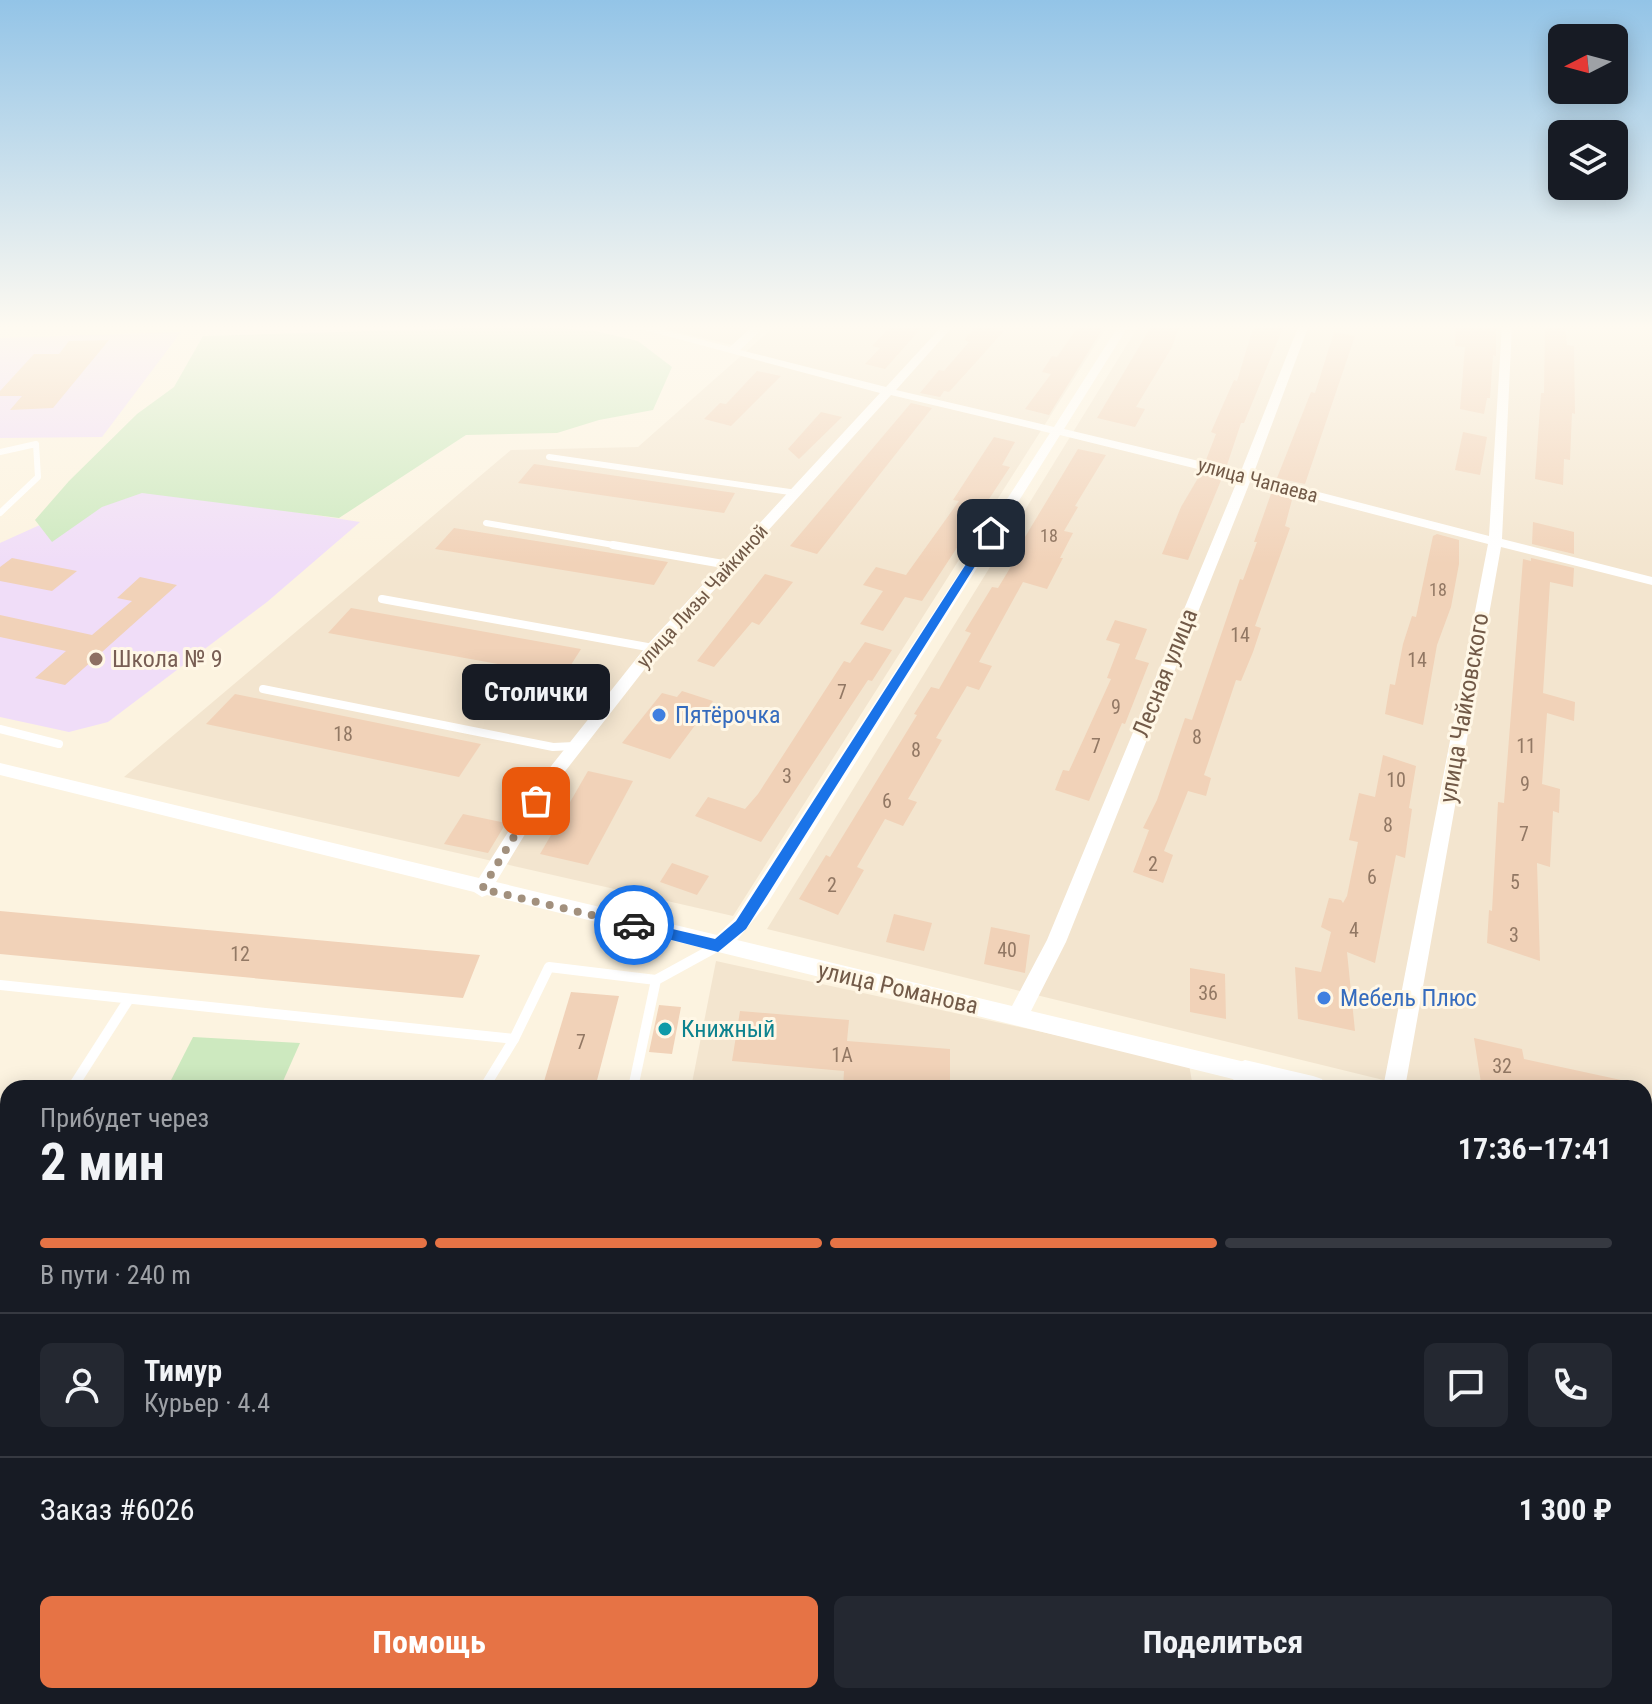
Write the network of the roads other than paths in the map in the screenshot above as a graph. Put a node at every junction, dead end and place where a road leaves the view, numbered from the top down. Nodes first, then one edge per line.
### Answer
1 (878, 405) edge
2 (946, 405) edge
3 (1073, 405) edge
4 (1272, 405) edge
5 (1503, 405) edge
6 (1057, 429) junction
7 (0, 452) edge
8 (549, 457) dead end
9 (1244, 476) junction
10 (797, 493) junction
11 (0, 513) edge
12 (486, 523) dead end
13 (1495, 541) junction
14 (729, 565) junction
15 (1652, 581) edge
16 (382, 599) dead end
17 (653, 648) junction
18 (263, 689) dead end
19 (0, 729) edge
20 (59, 744) dead end
21 (574, 746) junction
22 (4, 774) edge
23 (482, 889) junction
24 (718, 946) junction
25 (656, 980) junction
26 (0, 985) edge
27 (129, 999) junction
28 (1017, 1017) junction
29 (514, 1039) junction
30 (77, 1080) edge
31 (489, 1080) edge
32 (635, 1080) edge
33 (1247, 1080) edge
34 (1395, 1080) edge

1 - 10 street, улица Лизы Чайкиной
2 - 6 street, улица Чапаева
3 - 6 street
4 - 9 street, Лесная улица
5 - 13 street, улица Чайковского
6 - 9 street, улица Чапаева
6 - 24 street
7 - 11 lane
8 - 10 lane
9 - 13 street, улица Чапаева
9 - 28 street, Лесная улица
10 - 14 street, улица Лизы Чайкиной
12 - 14 lane
13 - 15 street, улица Чапаева
13 - 34 street, улица Чайковского
14 - 17 street, улица Лизы Чайкиной
16 - 17 lane
17 - 21 street, улица Лизы Чайкиной
18 - 21 lane
19 - 20 lane
21 - 23 street, улица Лизы Чайкиной
22 - 23 street, улица Романова
23 - 24 street, улица Романова
24 - 25 lane
24 - 28 street, улица Романова
25 - 29 lane
25 - 32 lane
26 - 27 lane
27 - 29 lane
27 - 30 lane
28 - 33 street, улица Романова
29 - 31 lane

